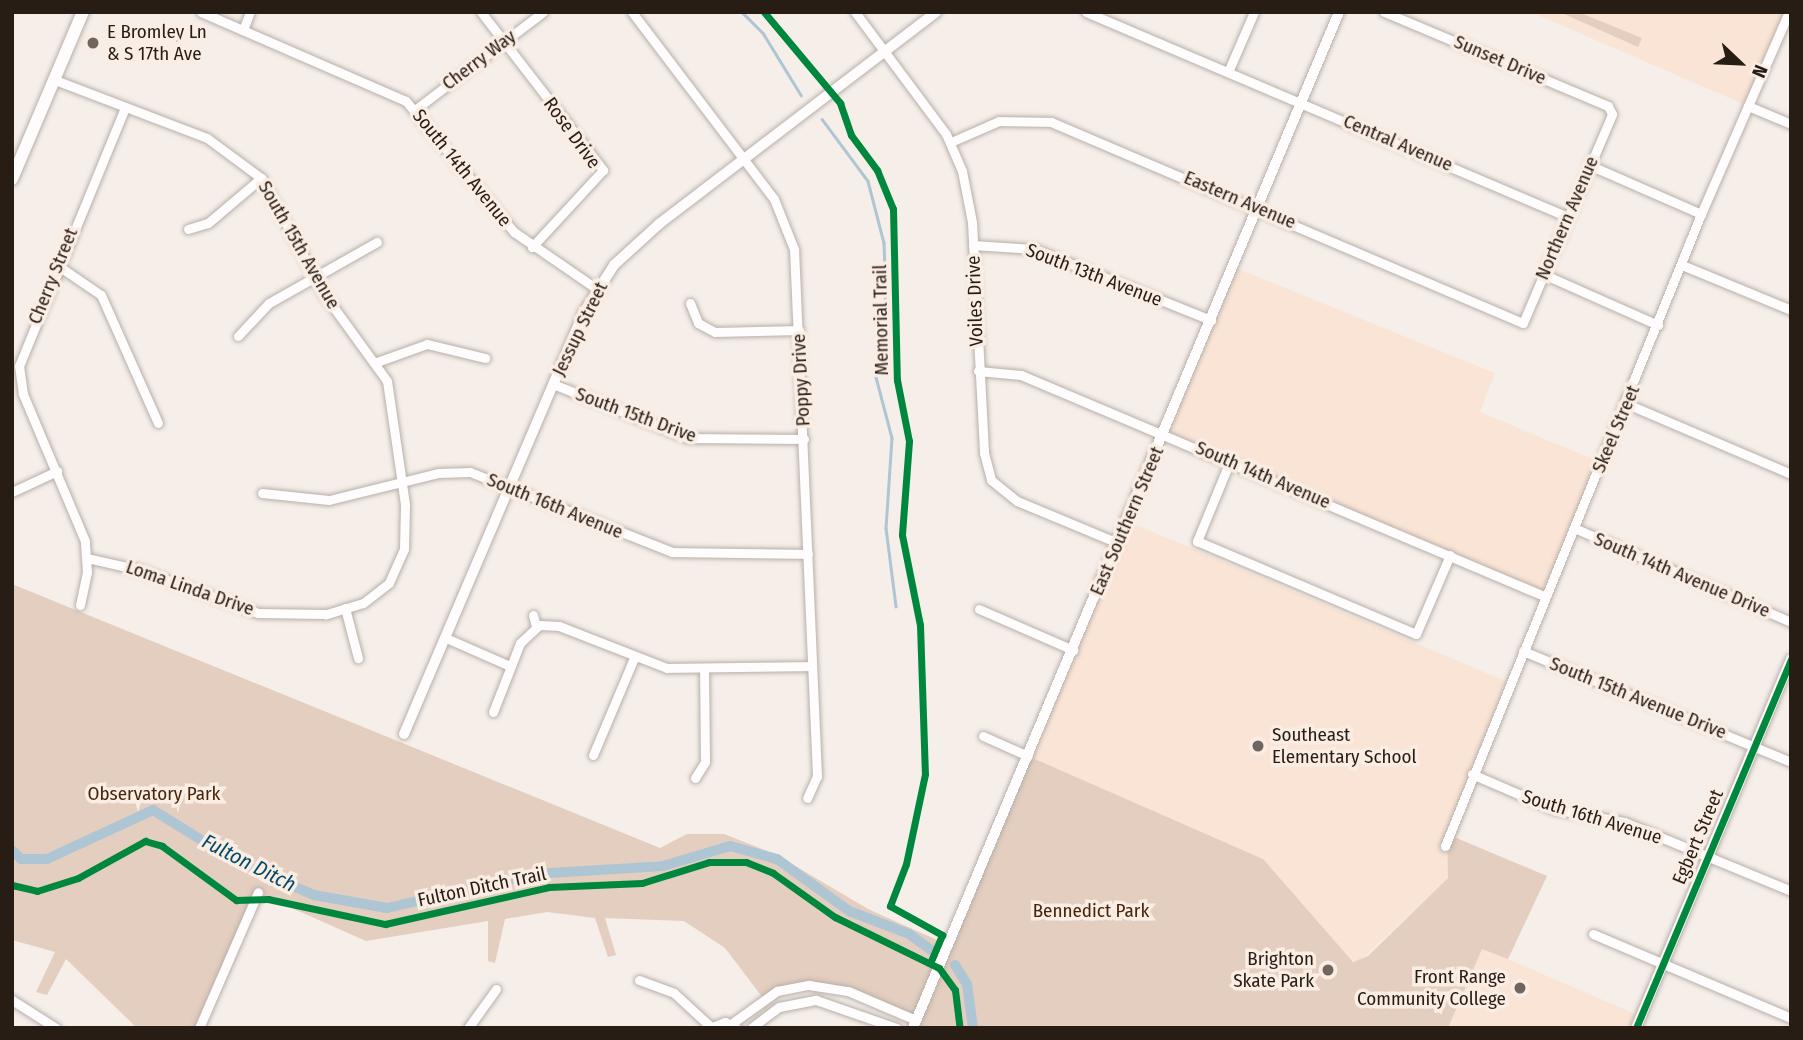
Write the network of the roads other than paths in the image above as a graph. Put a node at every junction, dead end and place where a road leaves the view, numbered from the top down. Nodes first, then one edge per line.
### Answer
1 (83, 12) edge
2 (201, 12) edge
3 (250, 12) edge
4 (481, 12) edge
5 (543, 12) edge
6 (632, 12) edge
7 (855, 12) edge
8 (936, 12) edge
9 (1086, 12) edge
10 (1254, 12) edge
11 (1339, 12) edge
12 (1384, 12) edge
13 (1789, 12) edge
14 (1109, 17) edge
15 (243, 30) junction
16 (504, 42) junction
17 (885, 51) junction
18 (1228, 72) junction
19 (55, 80) junction
20 (1301, 101) junction
21 (1748, 106) junction
22 (416, 109) junction
23 (124, 110) junction
24 (1612, 114) joint
25 (1791, 124) edge
26 (951, 142) junction
27 (744, 159) junction
28 (1590, 165) junction
29 (12, 178) edge
30 (261, 178) junction
31 (1257, 207) junction
32 (1701, 214) junction
33 (1568, 217) junction
34 (188, 229) dead end
35 (377, 242) dead end
36 (973, 246) junction
37 (533, 247) junction
38 (57, 265) junction
39 (1682, 265) junction
40 (1543, 274) junction
41 (314, 276) junction
42 (597, 289) junction
43 (690, 303) dead end
44 (1791, 310) edge
45 (1211, 320) junction
46 (1523, 323) joint
47 (1658, 325) junction
48 (799, 330) junction
49 (238, 337) dead end
50 (485, 358) dead end
51 (374, 363) junction
52 (16, 365) edge
53 (978, 371) junction
54 (553, 384) junction
55 (1627, 404) junction
56 (158, 423) dead end
57 (1164, 433) junction
58 (804, 439) junction
59 (1230, 461) junction
60 (57, 471) junction
61 (1791, 474) edge
62 (401, 483) junction
63 (510, 486) junction
64 (12, 492) edge
65 (262, 493) dead end
66 (1574, 528) junction
67 (1118, 543) junction
68 (808, 554) junction
69 (1450, 555) junction
70 (88, 558) junction
71 (1544, 596) junction
72 (80, 605) dead end
73 (345, 608) junction
74 (979, 609) dead end
75 (533, 615) dead end
76 (1791, 622) edge
77 (536, 626) junction
78 (446, 638) junction
79 (1073, 650) junction
80 (1523, 651) junction
81 (358, 658) dead end
82 (634, 658) junction
83 (1791, 659) edge
84 (510, 666) junction
85 (812, 666) junction
86 (704, 668) junction
87 (493, 712) dead end
88 (404, 734) dead end
89 (983, 736) dead end
90 (1754, 746) junction
91 (593, 755) dead end
92 (1028, 756) junction
93 (1791, 762) edge
94 (1472, 774) junction
95 (695, 778) dead end
96 (807, 797) dead end
97 (1445, 846) dead end
98 (1708, 855) junction
99 (1791, 891) edge
100 (258, 892) dead end
101 (1593, 934) dead end
102 (1662, 963) junction
103 (639, 980) dead end
104 (496, 989) dead end
105 (12, 1000) edge
106 (1791, 1018) edge
107 (914, 1024) edge
108 (734, 1026) edge
109 (711, 1027) edge
110 (56, 1028) edge
111 (199, 1028) edge
112 (468, 1028) edge
113 (751, 1028) edge
114 (897, 1028) edge
115 (1636, 1028) edge

1 - 19 main road
2 - 15 street, South 14th Avenue
3 - 15 street
4 - 16 street, Rose Drive
5 - 16 street, Cherry Way
6 - 27 street, Poppy Drive
7 - 17 street, Voiles Drive
8 - 17 street, Jessup Street
9 - 14 street, Central Avenue
10 - 18 street
11 - 20 street, East Southern Street
12 - 24 street, Sunset Drive
13 - 21 street, Skeel Street
14 - 18 street, Central Avenue
15 - 22 street, South 14th Avenue
16 - 22 street, Cherry Way
16 - 37 street, Rose Drive
17 - 26 street, Voiles Drive
17 - 27 street, Jessup Street
18 - 20 street, Central Avenue
19 - 23 street, South 15th Avenue
19 - 29 main road
20 - 31 street, East Southern Street
20 - 33 street, Central Avenue
21 - 25 street
21 - 32 street, Skeel Street
22 - 37 street, South 14th Avenue
23 - 30 street, South 15th Avenue
23 - 38 street, Cherry Street
24 - 28 street, Northern Avenue
26 - 31 street, Eastern Avenue
26 - 36 street, Voiles Drive
27 - 42 street, Jessup Street
27 - 48 street, Poppy Drive
28 - 32 street
28 - 33 street, Northern Avenue
30 - 34 street
30 - 41 street, South 15th Avenue
31 - 45 street, East Southern Street
31 - 46 street, Eastern Avenue
32 - 39 street, Skeel Street
33 - 40 street, Northern Avenue
35 - 41 street
36 - 45 street, South 13th Avenue
36 - 53 street, Voiles Drive
37 - 42 street, South 14th Avenue
38 - 52 street, Cherry Street
38 - 56 street
39 - 44 street
39 - 47 street, Skeel Street
40 - 46 street, Northern Avenue
40 - 47 street
41 - 49 street
41 - 51 street, South 15th Avenue
42 - 54 street, Jessup Street
43 - 48 street
45 - 57 street, East Southern Street
47 - 55 street, Skeel Street
48 - 58 street, Poppy Drive
50 - 51 street
51 - 62 street, South 15th Avenue
52 - 60 street, Cherry Street
53 - 57 street, South 14th Avenue
53 - 67 street, Voiles Drive
54 - 58 street, South 15th Drive
54 - 63 street, Jessup Street
55 - 61 street
55 - 66 street, Skeel Street
57 - 59 street, South 14th Avenue
57 - 67 street, East Southern Street
58 - 68 street, Poppy Drive
59 - 69 street, South 14th Avenue
59 - 69 street
60 - 64 street
60 - 70 street, Cherry Street
62 - 63 street, South 16th Avenue
62 - 65 street, South 16th Avenue
62 - 73 street, Loma Linda Drive
63 - 68 street, South 16th Avenue
63 - 78 street, Jessup Street
66 - 71 street, Skeel Street
66 - 76 street, South 14th Avenue Drive
67 - 79 street, East Southern Street
68 - 85 street, Poppy Drive
69 - 71 street, South 14th Avenue
70 - 72 street, Cherry Street
70 - 73 street, Loma Linda Drive
71 - 80 street, Skeel Street
73 - 81 street
74 - 79 street
75 - 77 street
77 - 82 street
77 - 84 street
78 - 84 street
78 - 88 street, Jessup Street
79 - 92 street, East Southern Street
80 - 90 street, South 15th Avenue Drive
80 - 94 street, Skeel Street
82 - 86 street
82 - 91 street
83 - 90 street, Egbert Street
84 - 87 street
85 - 86 street
85 - 96 street, Poppy Drive
86 - 95 street
89 - 92 street
90 - 93 street, South 15th Avenue Drive
90 - 98 street, Egbert Street
92 - 107 street, East Southern Street
94 - 97 street, Skeel Street
94 - 98 street, South 16th Avenue
98 - 99 street, South 16th Avenue
98 - 102 street, Egbert Street
100 - 111 street
101 - 102 street
102 - 106 street
102 - 115 street, Egbert Street
103 - 109 street
104 - 112 street
105 - 110 street
107 - 108 street
108 - 109 street
113 - 114 street

